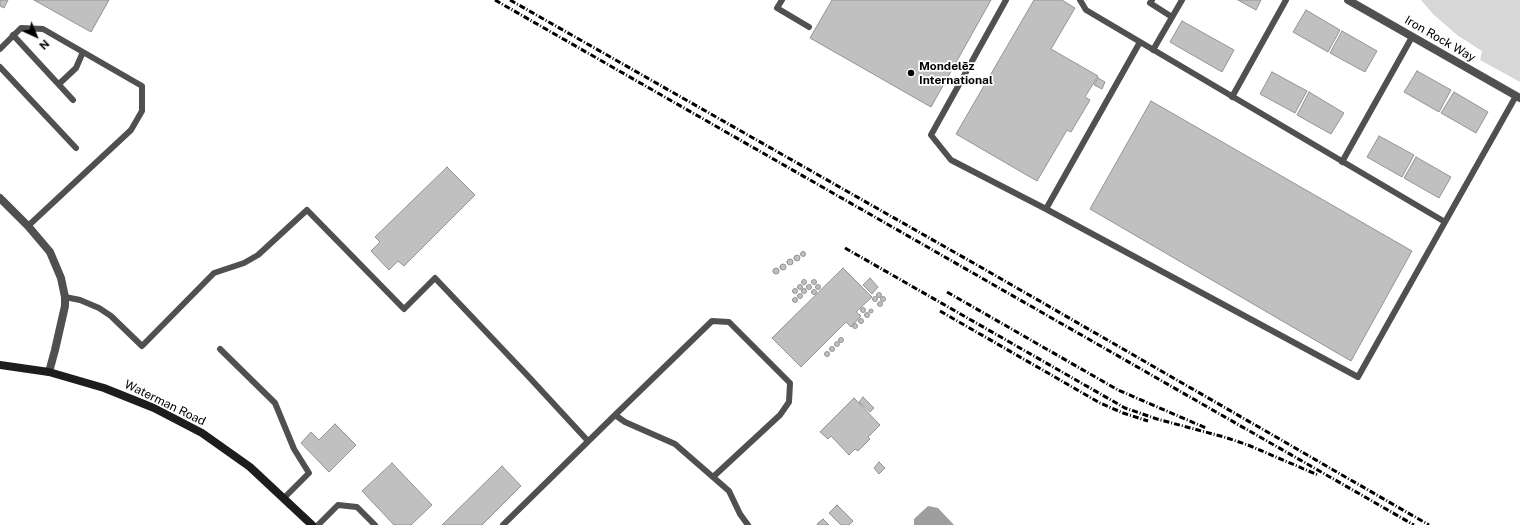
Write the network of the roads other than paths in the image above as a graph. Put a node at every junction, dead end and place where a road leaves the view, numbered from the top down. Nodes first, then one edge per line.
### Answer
1 (782, 0) edge
2 (1006, 0) edge
3 (1080, 0) edge
4 (1152, 0) edge
5 (1182, 0) edge
6 (1286, 0) edge
7 (1352, 1) edge
8 (1172, 17) junction
9 (809, 27) dead end
10 (13, 36) junction
11 (1412, 37) junction
12 (1140, 42) junction
13 (0, 48) edge
14 (1153, 50) junction
15 (84, 52) junction
16 (0, 67) edge
17 (58, 84) junction
18 (1232, 97) junction
19 (1518, 97) edge
20 (73, 100) dead end
21 (76, 148) dead end
22 (1342, 162) junction
23 (0, 198) edge
24 (1046, 208) junction
25 (1445, 222) junction
26 (28, 226) junction
27 (65, 297) junction
28 (220, 349) dead end
29 (0, 365) edge
30 (49, 372) junction
31 (615, 415) junction
32 (588, 441) junction
33 (713, 477) junction
34 (284, 498) junction
35 (312, 525) edge
36 (318, 525) edge
37 (375, 525) edge
38 (503, 525) edge
39 (748, 525) edge

1 - 9 lane
2 - 24 lane
3 - 12 lane
4 - 8 lane
5 - 8 lane
6 - 18 lane
7 - 11 street, Iron Rock Way
8 - 14 lane
10 - 13 lane
10 - 15 lane
10 - 17 lane
11 - 19 street, Iron Rock Way
11 - 22 lane
12 - 14 lane
12 - 24 lane
14 - 18 lane
15 - 17 lane
15 - 26 lane
16 - 21 lane
17 - 20 lane
18 - 22 lane
19 - 25 lane
22 - 25 lane
23 - 26 street
24 - 25 lane
26 - 27 street
27 - 30 street
27 - 32 lane
28 - 34 lane
29 - 30 main road, Waterman Road
30 - 34 main road, Waterman Road
31 - 32 lane
31 - 33 lane
31 - 33 lane
32 - 38 lane
33 - 39 lane
34 - 35 main road, Waterman Road
36 - 37 lane

